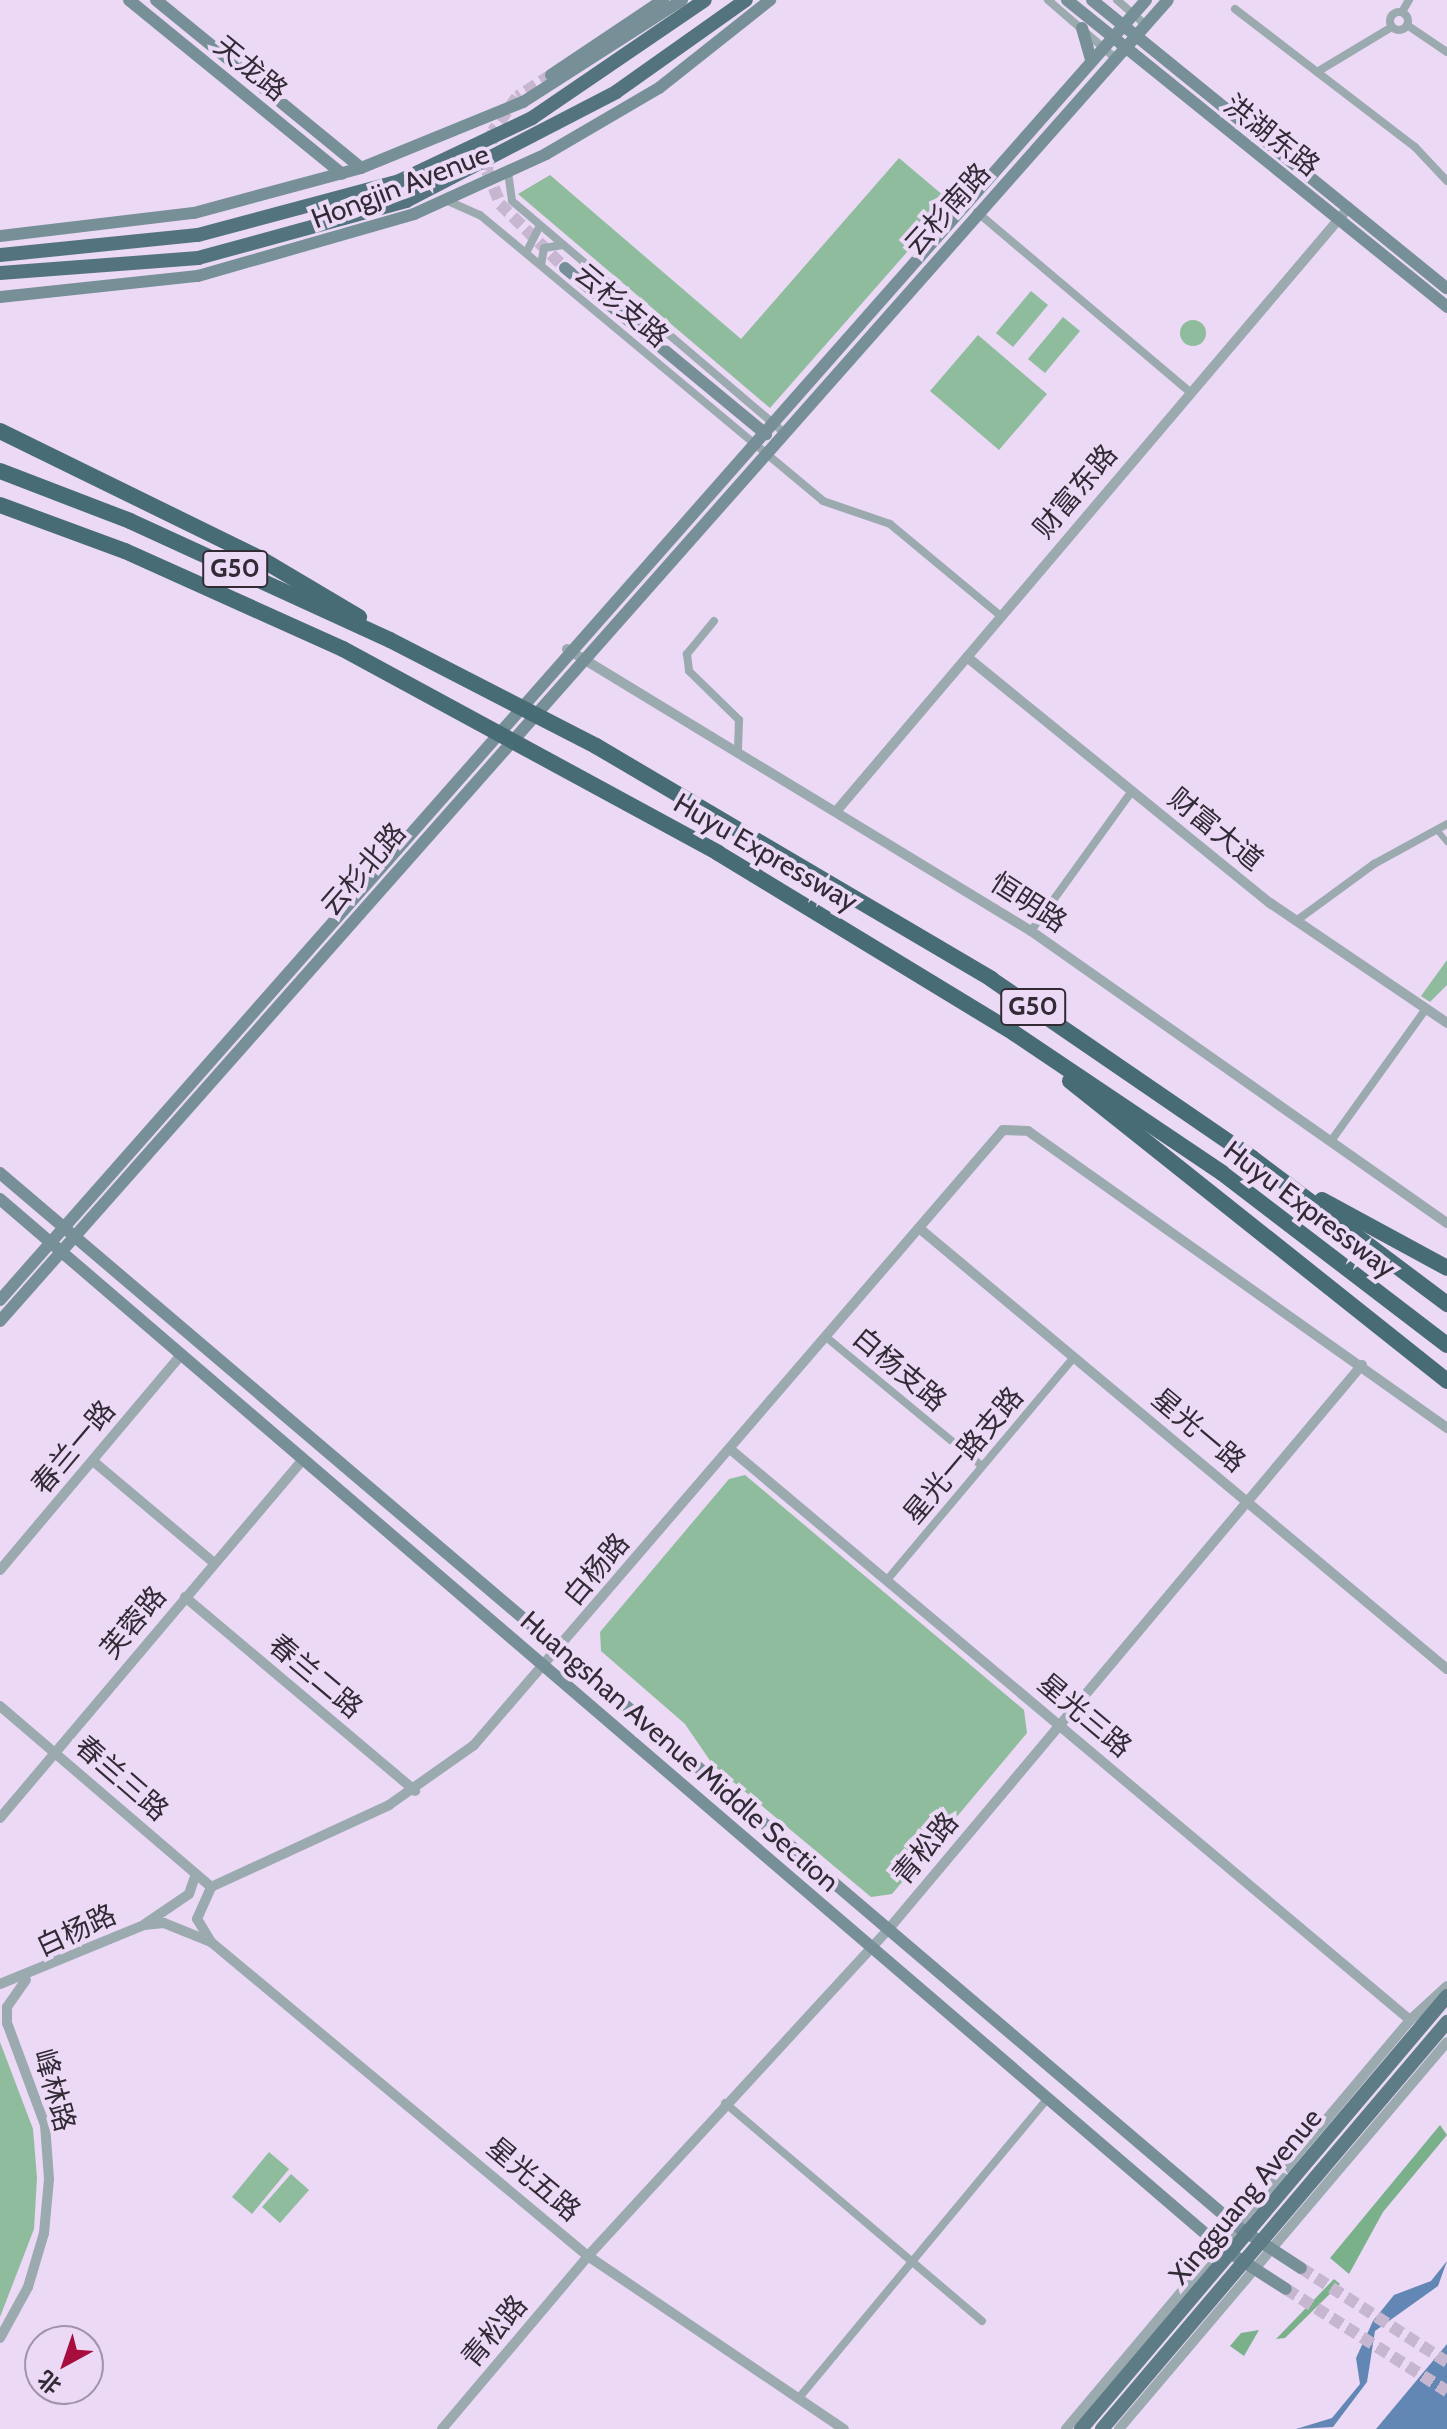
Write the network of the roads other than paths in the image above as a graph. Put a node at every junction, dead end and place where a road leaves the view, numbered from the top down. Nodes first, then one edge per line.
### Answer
1 (129, 0) edge
2 (155, 0) edge
3 (663, 0) edge
4 (682, 0) edge
5 (705, 0) edge
6 (746, 0) edge
7 (770, 0) edge
8 (1048, 0) edge
9 (1067, 0) edge
10 (1092, 0) edge
11 (1117, 0) edge
12 (1146, 0) edge
13 (1168, 0) edge
14 (1409, 0) edge
15 (1235, 9) dead end
16 (145, 12) junction
17 (1402, 12) junction
18 (1133, 14) junction
19 (1145, 24) junction
20 (1407, 25) junction
21 (1122, 26) junction
22 (1392, 27) junction
23 (1082, 28) junction
24 (1134, 35) junction
25 (1107, 42) junction
26 (1118, 52) junction
27 (1447, 52) edge
28 (1091, 60) junction
29 (1317, 72) junction
30 (551, 75) tunnel mouth
31 (361, 168) junction
32 (508, 172) junction
33 (342, 174) junction
34 (1447, 181) edge
35 (448, 201) junction
36 (1349, 207) junction
37 (976, 211) junction
38 (1339, 218) junction
39 (540, 226) junction
40 (0, 236) edge
41 (563, 245) junction
42 (526, 253) junction
43 (0, 255) edge
44 (542, 266) junction
45 (565, 268) tunnel mouth
46 (0, 273) edge
47 (1447, 288) edge
48 (0, 297) edge
49 (1447, 307) edge
50 (1190, 392) junction
51 (765, 425) junction
52 (0, 431) edge
53 (778, 436) junction
54 (0, 439) edge
55 (751, 440) junction
56 (764, 451) junction
57 (0, 471) edge
58 (85, 476) junction
59 (0, 505) edge
60 (1001, 616) junction
61 (714, 621) dead end
62 (390, 640) junction
63 (567, 649) junction
64 (967, 657) junction
65 (581, 658) junction
66 (738, 749) junction
67 (1132, 791) junction
68 (839, 808) junction
69 (1447, 824) edge
70 (1437, 830) junction
71 (1447, 842) edge
72 (1296, 921) junction
73 (1031, 931) junction
74 (1426, 1009) junction
75 (1447, 1023) edge
76 (1014, 1033) junction
77 (1331, 1141) junction
78 (0, 1173) edge
79 (1283, 1180) junction
80 (0, 1199) edge
81 (1447, 1223) edge
82 (62, 1226) junction
83 (919, 1228) junction
84 (72, 1236) junction
85 (49, 1241) junction
86 (60, 1251) junction
87 (1447, 1268) edge
88 (0, 1300) edge
89 (1447, 1304) edge
90 (0, 1321) edge
91 (826, 1337) junction
92 (1447, 1345) edge
93 (182, 1354) junction
94 (1074, 1357) junction
95 (1362, 1365) junction
96 (1447, 1381) edge
97 (1447, 1428) edge
98 (730, 1449) junction
99 (303, 1459) junction
100 (93, 1461) junction
101 (982, 1466) junction
102 (1247, 1501) junction
103 (214, 1563) junction
104 (0, 1570) edge
105 (887, 1580) junction
106 (185, 1597) junction
107 (558, 1650) junction
108 (545, 1666) junction
109 (1447, 1669) edge
110 (0, 1706) edge
111 (1059, 1725) junction
112 (54, 1752) junction
113 (415, 1791) junction
114 (0, 1818) edge
115 (196, 1874) junction
116 (211, 1887) junction
117 (144, 1925) junction
118 (887, 1931) junction
119 (211, 1942) junction
120 (872, 1948) junction
121 (27, 1978) junction
122 (0, 1984) edge
123 (1447, 1986) edge
124 (1447, 1996) edge
125 (1410, 2020) junction
126 (1447, 2022) edge
127 (1447, 2042) edge
128 (1047, 2099) junction
129 (725, 2103) junction
130 (1238, 2227) junction
131 (1221, 2247) junction
132 (1273, 2250) junction
133 (588, 2256) junction
134 (912, 2260) junction
135 (1301, 2268) tunnel mouth
136 (1256, 2270) junction
137 (1286, 2289) tunnel mouth
138 (982, 2321) dead end
139 (0, 2338) edge
140 (798, 2399) junction
141 (442, 2429) edge
142 (844, 2429) edge
143 (1066, 2429) edge
144 (1081, 2429) edge
145 (1102, 2429) edge
146 (1119, 2429) edge

1 - 16 main road, 天龙路
2 - 16 street
2 - 31 main road, 天龙路
3 - 30 main road
4 - 31 main road, Hongjin Avenue
5 - 43 highway, Hongjin Avenue
6 - 46 highway, Hongjin Avenue
7 - 32 main road, Hongjin Avenue
8 - 23 street, 洪湖东路
9 - 25 main road, 洪湖东路
10 - 21 main road, 洪湖东路
11 - 18 street
12 - 18 main road, 云杉南路
13 - 19 main road, 云杉南路
14 - 17 street
15 - 29 street
16 - 33 main road, 天龙路
17 - 20 street
17 - 22 street
18 - 19 street
18 - 21 main road, 云杉南路
19 - 24 main road, 云杉南路
20 - 22 street
20 - 27 street
21 - 24 main road, 洪湖东路
21 - 25 main road, 云杉南路
22 - 29 street
23 - 25 street, 洪湖东路
23 - 28 main road
24 - 26 main road, 云杉南路
24 - 36 main road, 洪湖东路
25 - 26 main road, 洪湖东路
25 - 28 main road, 云杉南路
26 - 37 main road, 云杉南路
26 - 38 main road, 洪湖东路
28 - 51 main road, 云杉南路
29 - 34 street
31 - 33 main road, Hongjin Avenue
32 - 35 main road, Hongjin Avenue
32 - 39 street, 云杉支路
33 - 40 main road, Hongjin Avenue
35 - 42 street, 云杉支路
35 - 48 main road, Hongjin Avenue
36 - 38 street, 财富东路
36 - 47 main road, 洪湖东路
37 - 50 street
37 - 53 main road, 云杉南路
38 - 49 main road, 洪湖东路
38 - 50 street, 财富东路
39 - 41 street, 云杉支路
39 - 42 street
41 - 44 street
41 - 51 street, 云杉支路
42 - 44 street, 云杉支路
44 - 55 street, 云杉支路
45 - 51 main road
50 - 60 street, 财富东路
51 - 53 main road
51 - 55 main road, 云杉南路
52 - 58 highway
53 - 56 main road, 云杉南路
54 - 58 highway
55 - 56 street, 云杉支路
55 - 63 main road, 云杉北路
56 - 60 street, 云杉支路
56 - 65 main road, 云杉北路
57 - 62 highway, Huyu Expressway / G50
58 - 62 highway
59 - 76 highway, Huyu Expressway / G50
60 - 64 street, 财富东路
61 - 66 street
62 - 79 highway, Huyu Expressway / G50
63 - 65 street, 恒明路
63 - 82 main road, 云杉北路
64 - 67 street, 财富大道
64 - 68 street, 财富东路
65 - 66 street, 恒明路
65 - 84 main road, 云杉北路
66 - 68 street, 恒明路
67 - 72 street, 财富大道
67 - 73 street
68 - 73 street, 恒明路
69 - 70 street
70 - 71 street
70 - 72 street
72 - 74 street, 财富大道
73 - 77 street, 恒明路
74 - 75 street, 财富大道
74 - 77 street
76 - 92 highway, Huyu Expressway / G50
76 - 96 highway
77 - 81 street, 恒明路
78 - 82 main road, Huangshan Avenue Middle Section
79 - 87 highway
79 - 89 highway, Huyu Expressway / G50
80 - 85 main road, Huangshan Avenue Middle Section
82 - 84 main road, Huangshan Avenue Middle Section
82 - 85 main road, 云杉北路
83 - 91 street, 白杨路
83 - 94 street, 星光一路
83 - 95 street, 白杨路
84 - 86 main road, 云杉北路
84 - 107 main road, Huangshan Avenue Middle Section
85 - 86 main road, Huangshan Avenue Middle Section
85 - 88 main road, 云杉北路
86 - 90 main road, 云杉北路
86 - 93 main road, Huangshan Avenue Middle Section
91 - 98 street, 白杨路
91 - 101 street, 白杨支路
93 - 99 main road, Huangshan Avenue Middle Section
93 - 100 street, 春兰一路
94 - 101 street, 星光一路支路
94 - 102 street, 星光一路
95 - 97 street
95 - 102 street, 青松路
98 - 105 street, 星光三路
98 - 107 street, 白杨路
99 - 103 street, 芙蓉路
99 - 108 main road, Huangshan Avenue Middle Section
100 - 103 street
100 - 104 street, 春兰一路
101 - 105 street, 星光一路支路
102 - 109 street, 星光一路
102 - 111 street, 青松路
103 - 106 street, 芙蓉路
105 - 111 street, 星光三路
106 - 112 street, 芙蓉路
106 - 113 street, 春兰二路
107 - 108 street, 白杨路
107 - 118 main road, Huangshan Avenue Middle Section
108 - 113 street, 白杨路
108 - 120 main road, Huangshan Avenue Middle Section
110 - 112 street, 春兰三路
111 - 118 street, 青松路
111 - 125 street, 星光三路
112 - 114 street, 芙蓉路
112 - 115 street, 春兰三路
113 - 116 street, 白杨路
115 - 116 street, 春兰三路
115 - 117 street, 白杨路
116 - 119 street
117 - 119 street, 白杨路
117 - 121 street, 白杨路
118 - 120 street, 青松路
118 - 130 main road, Huangshan Avenue Middle Section
119 - 133 street, 星光五路
120 - 128 main road, Huangshan Avenue Middle Section
120 - 129 street, 青松路
121 - 122 street
121 - 139 street, 峰林路
123 - 125 street
124 - 144 main road, Xingguang Avenue
125 - 130 street
126 - 145 main road, Xingguang Avenue
127 - 132 street
128 - 131 main road, Huangshan Avenue Middle Section
128 - 134 street
129 - 133 street, 青松路
129 - 134 street
130 - 131 street
130 - 132 main road, Huangshan Avenue Middle Section
131 - 136 main road, Huangshan Avenue Middle Section
131 - 143 street
132 - 135 main road, Huangshan Avenue Middle Section
132 - 136 street
133 - 140 street, 星光五路
133 - 141 street, 青松路
134 - 138 street
134 - 140 street
136 - 137 main road, Huangshan Avenue Middle Section
136 - 146 street
140 - 142 street, 星光五路

